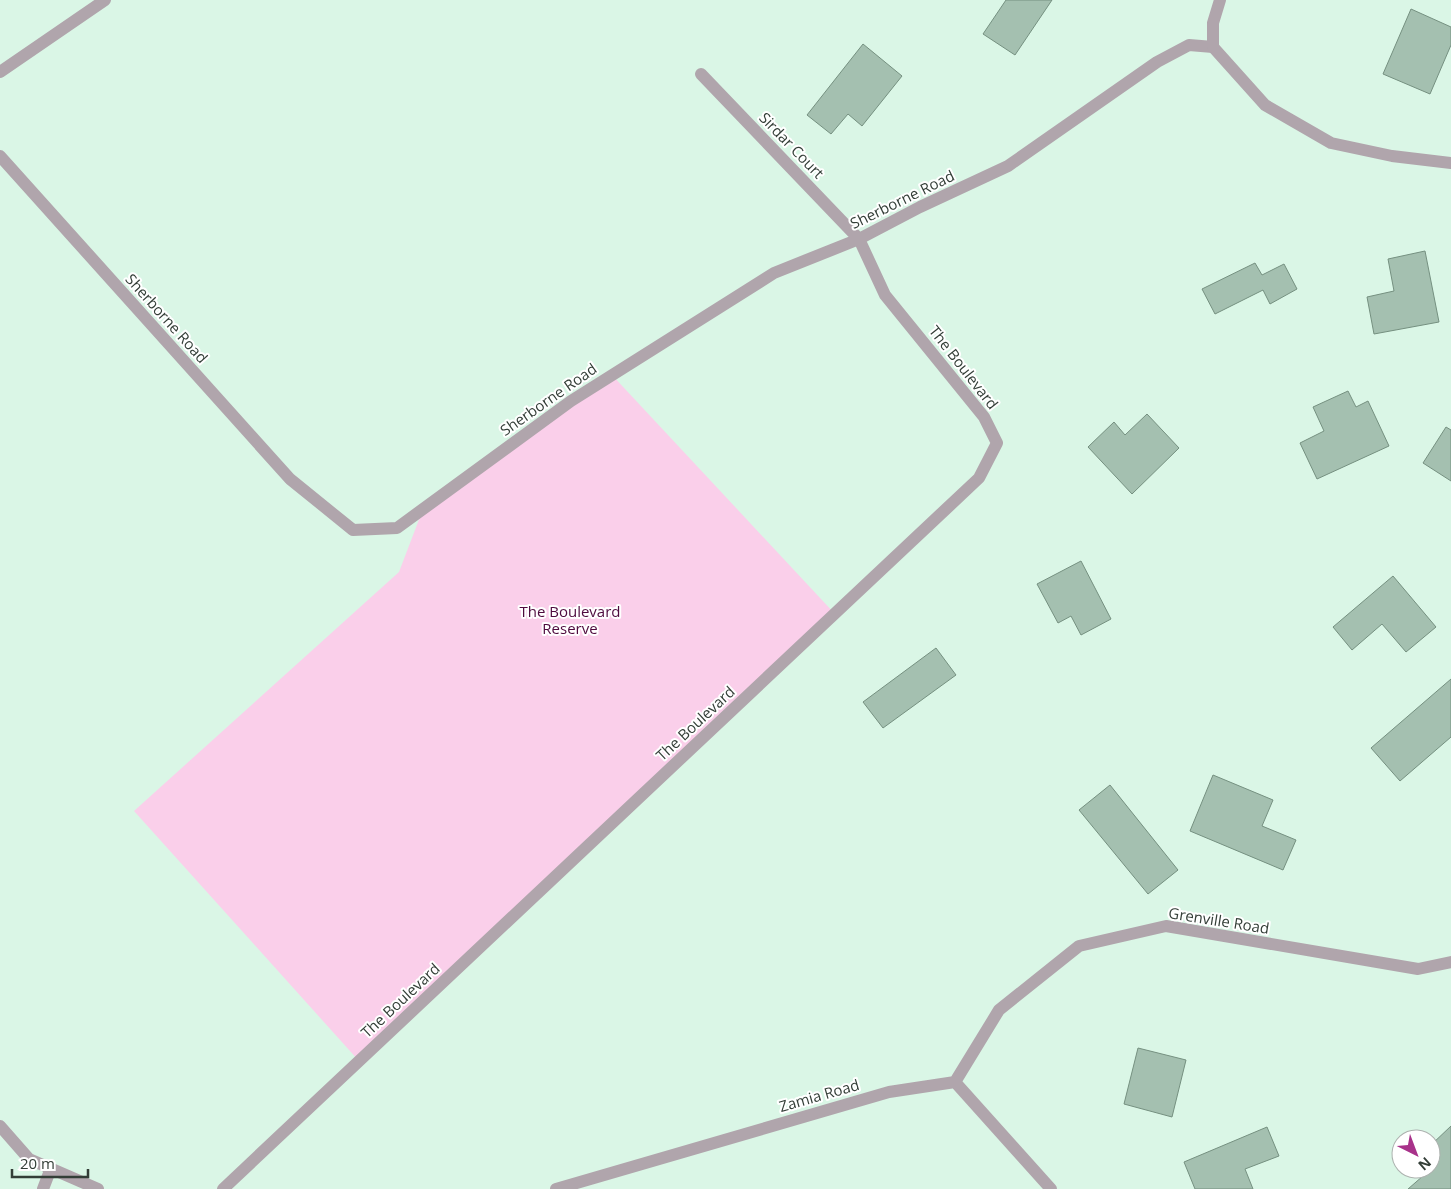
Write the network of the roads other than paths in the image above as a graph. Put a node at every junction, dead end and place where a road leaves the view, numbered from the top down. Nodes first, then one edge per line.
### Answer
1 (105, 0) edge
2 (1220, 0) edge
3 (1213, 47) junction
4 (0, 72) edge
5 (701, 74) dead end
6 (0, 156) edge
7 (1451, 163) edge
8 (860, 239) junction
9 (1451, 962) edge
10 (955, 1082) junction
11 (0, 1126) edge
12 (51, 1168) junction
13 (43, 1189) edge
14 (98, 1189) edge
15 (223, 1189) edge
16 (556, 1189) edge
17 (1050, 1189) edge

1 - 4 street
2 - 3 street
3 - 7 street
3 - 8 street, Sherborne Road
5 - 8 street, Sirdar Court
6 - 8 street, Sherborne Road
8 - 15 street, The Boulevard
9 - 10 street, Grenville Road
10 - 16 street, Zamia Road
10 - 17 street
11 - 12 street
12 - 13 street
12 - 14 street

